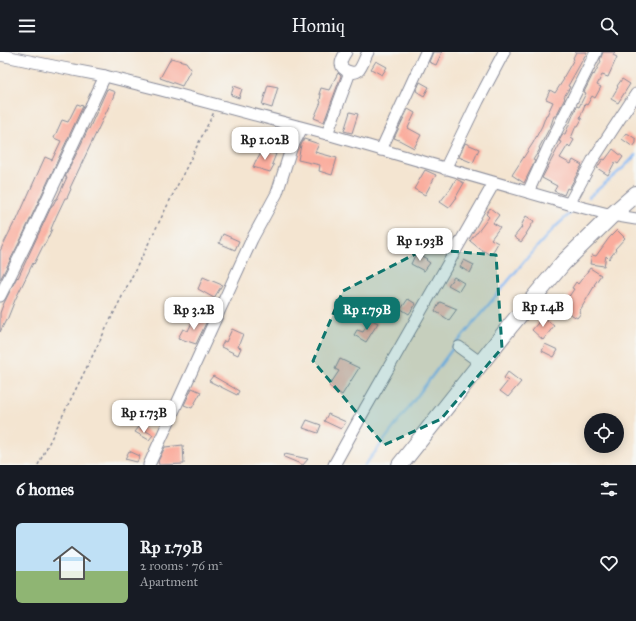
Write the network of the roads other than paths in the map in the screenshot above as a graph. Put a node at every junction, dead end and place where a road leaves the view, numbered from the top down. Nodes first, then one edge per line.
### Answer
1 (346, 52) edge
2 (368, 52) edge
3 (426, 52) edge
4 (504, 52) edge
5 (596, 52) edge
6 (0, 56) edge
7 (350, 72) junction
8 (105, 76) junction
9 (636, 94) edge
10 (302, 128) junction
11 (327, 134) junction
12 (381, 150) junction
13 (445, 169) junction
14 (494, 183) junction
15 (528, 192) junction
16 (636, 194) edge
17 (575, 206) junction
18 (612, 215) junction
19 (636, 219) edge
20 (0, 296) edge
21 (459, 347) dead end
22 (481, 363) junction
23 (149, 465) edge
24 (334, 465) edge
25 (400, 465) edge

1 - 7 street
2 - 7 street
3 - 12 street
4 - 13 street
5 - 15 street
6 - 8 street
7 - 11 street
8 - 10 street
8 - 20 street
9 - 17 street
10 - 11 street
10 - 23 street
11 - 12 street
12 - 13 street
13 - 14 street
14 - 15 street
14 - 24 street
15 - 17 street
16 - 18 highway
17 - 18 street
18 - 19 street
18 - 22 highway
21 - 22 street
22 - 25 highway

